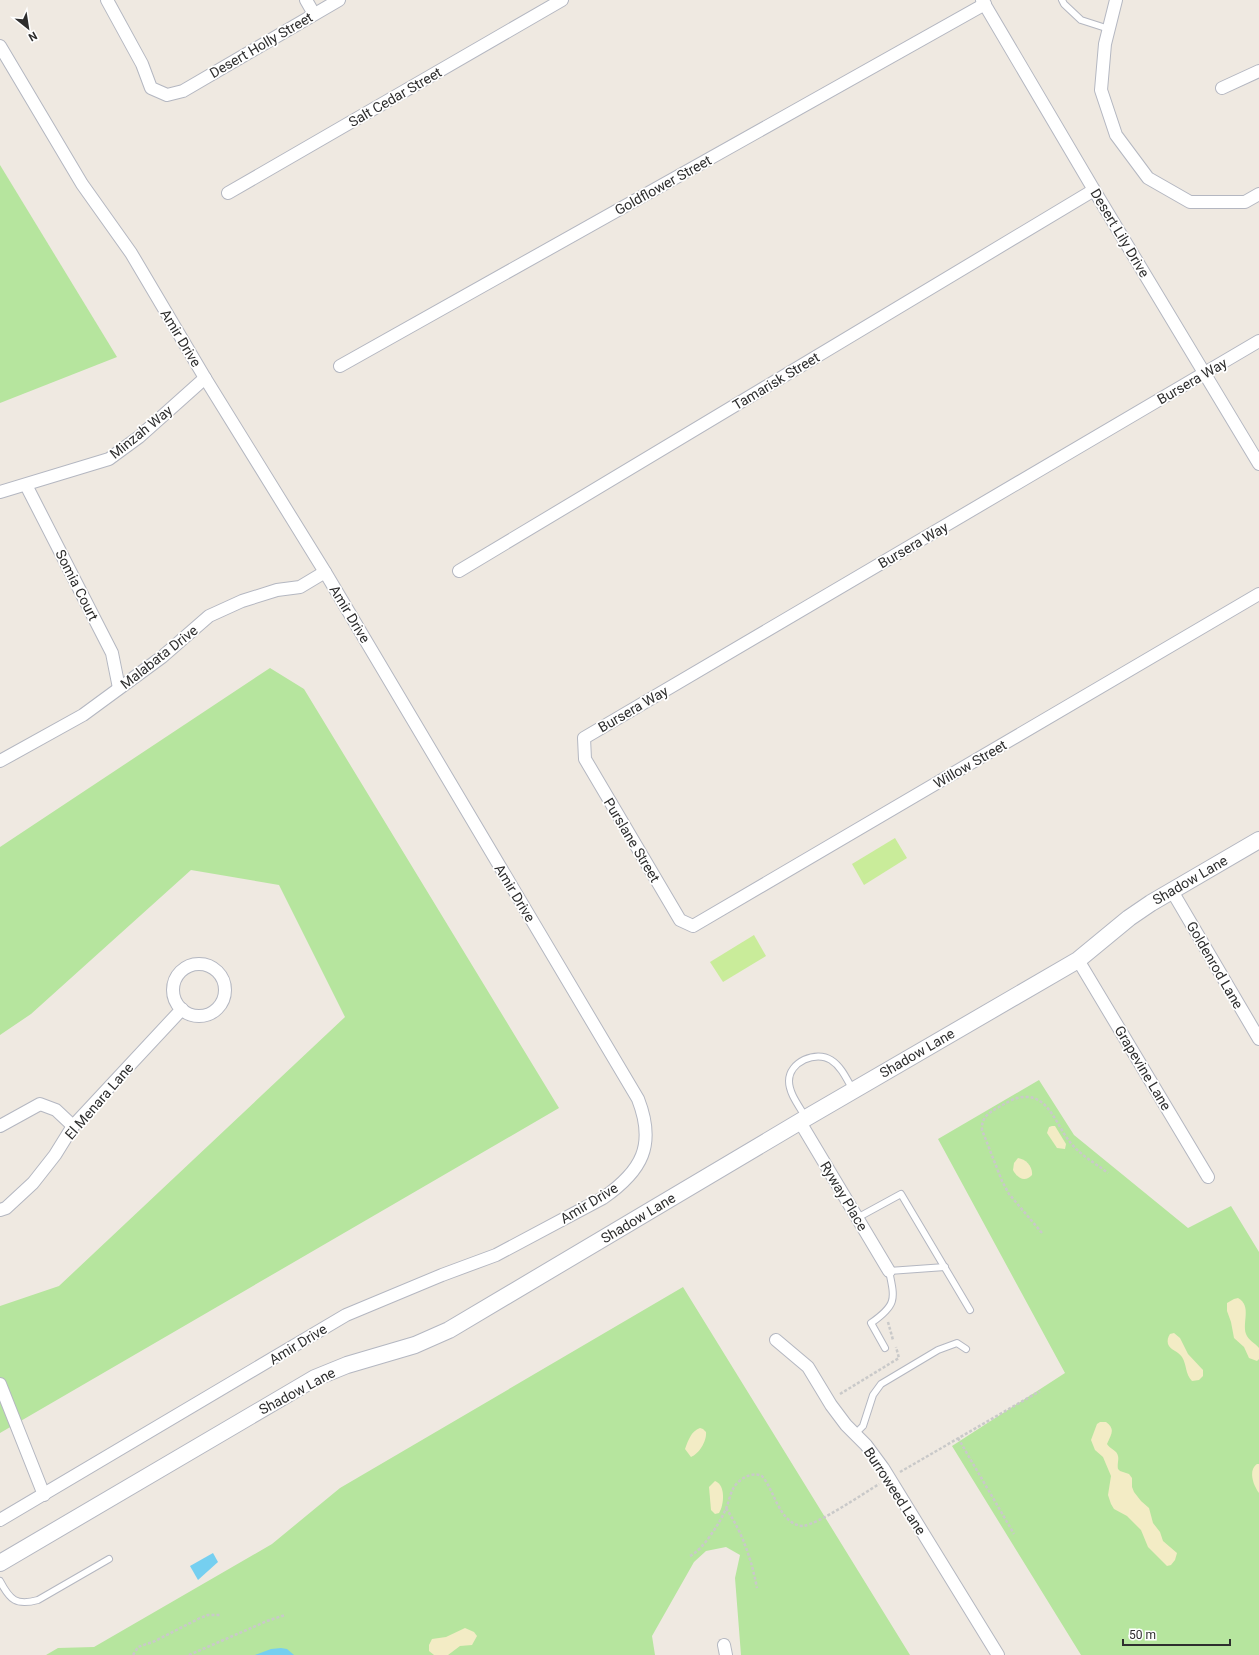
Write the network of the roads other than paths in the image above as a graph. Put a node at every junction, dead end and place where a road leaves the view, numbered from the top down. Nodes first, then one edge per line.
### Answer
1 (107, 0) edge
2 (306, 0) edge
3 (339, 0) edge
4 (562, 0) edge
5 (1062, 0) edge
6 (1116, 0) edge
7 (984, 2) edge
8 (314, 14) junction
9 (1109, 29) junction
10 (0, 46) edge
11 (1259, 71) edge
12 (1222, 88) dead end
13 (1094, 190) junction
14 (228, 193) dead end
15 (1259, 194) edge
16 (1259, 341) edge
17 (340, 366) dead end
18 (1205, 373) junction
19 (204, 378) junction
20 (1259, 464) edge
21 (26, 485) junction
22 (0, 492) edge
23 (459, 571) dead end
24 (325, 572) junction
25 (1259, 594) edge
26 (119, 688) junction
27 (584, 759) joint
28 (0, 760) edge
29 (1259, 840) edge
30 (1172, 891) junction
31 (680, 920) joint
32 (1078, 960) junction
33 (182, 1009) junction
34 (1259, 1039) edge
35 (853, 1090) junction
36 (803, 1120) junction
37 (0, 1126) edge
38 (73, 1126) junction
39 (1208, 1177) dead end
40 (0, 1210) edge
41 (857, 1218) junction
42 (945, 1267) junction
43 (889, 1270) junction
44 (970, 1310) dead end
45 (776, 1340) dead end
46 (885, 1348) dead end
47 (966, 1349) dead end
48 (0, 1384) edge
49 (855, 1434) junction
50 (44, 1495) junction
51 (0, 1520) edge
52 (109, 1559) dead end
53 (0, 1563) edge
54 (0, 1581) edge
55 (998, 1655) edge

1 - 8 street, Desert Holly Street
2 - 8 street
3 - 8 street, Desert Holly Street
4 - 14 street, Salt Cedar Street
5 - 9 lane
6 - 9 street
7 - 13 street, Desert Lily Drive
7 - 17 street, Goldflower Street
9 - 15 street
10 - 19 street, Amir Drive
11 - 12 street
13 - 18 street, Desert Lily Drive
13 - 23 street, Tamarisk Street
16 - 18 street, Bursera Way
18 - 20 street, Desert Lily Drive
18 - 27 street, Bursera Way
19 - 21 street, Minzah Way
19 - 24 street, Amir Drive
21 - 22 street, Minzah Way
21 - 26 street, Somia Court
24 - 26 street, Malabata Drive
24 - 50 street, Amir Drive
25 - 31 street, Willow Street
26 - 28 street, Malabata Drive
27 - 31 street, Purslane Street
29 - 30 street, Shadow Lane
30 - 32 street, Shadow Lane
30 - 34 street, Goldenrod Lane
32 - 35 street, Shadow Lane
32 - 39 street, Grapevine Lane
33 - 33 street
33 - 38 street, El Menara Lane
35 - 36 street, Shadow Lane
35 - 36 lane
36 - 41 street, Ryway Place
36 - 53 street, Shadow Lane
37 - 38 street
38 - 40 street, El Menara Lane
41 - 42 lane
41 - 43 street, Ryway Place
42 - 43 lane
42 - 44 lane
43 - 46 lane
45 - 49 street, Burroweed Lane
47 - 49 lane
48 - 50 street
49 - 55 street, Burroweed Lane
50 - 51 street, Amir Drive
52 - 54 lane

